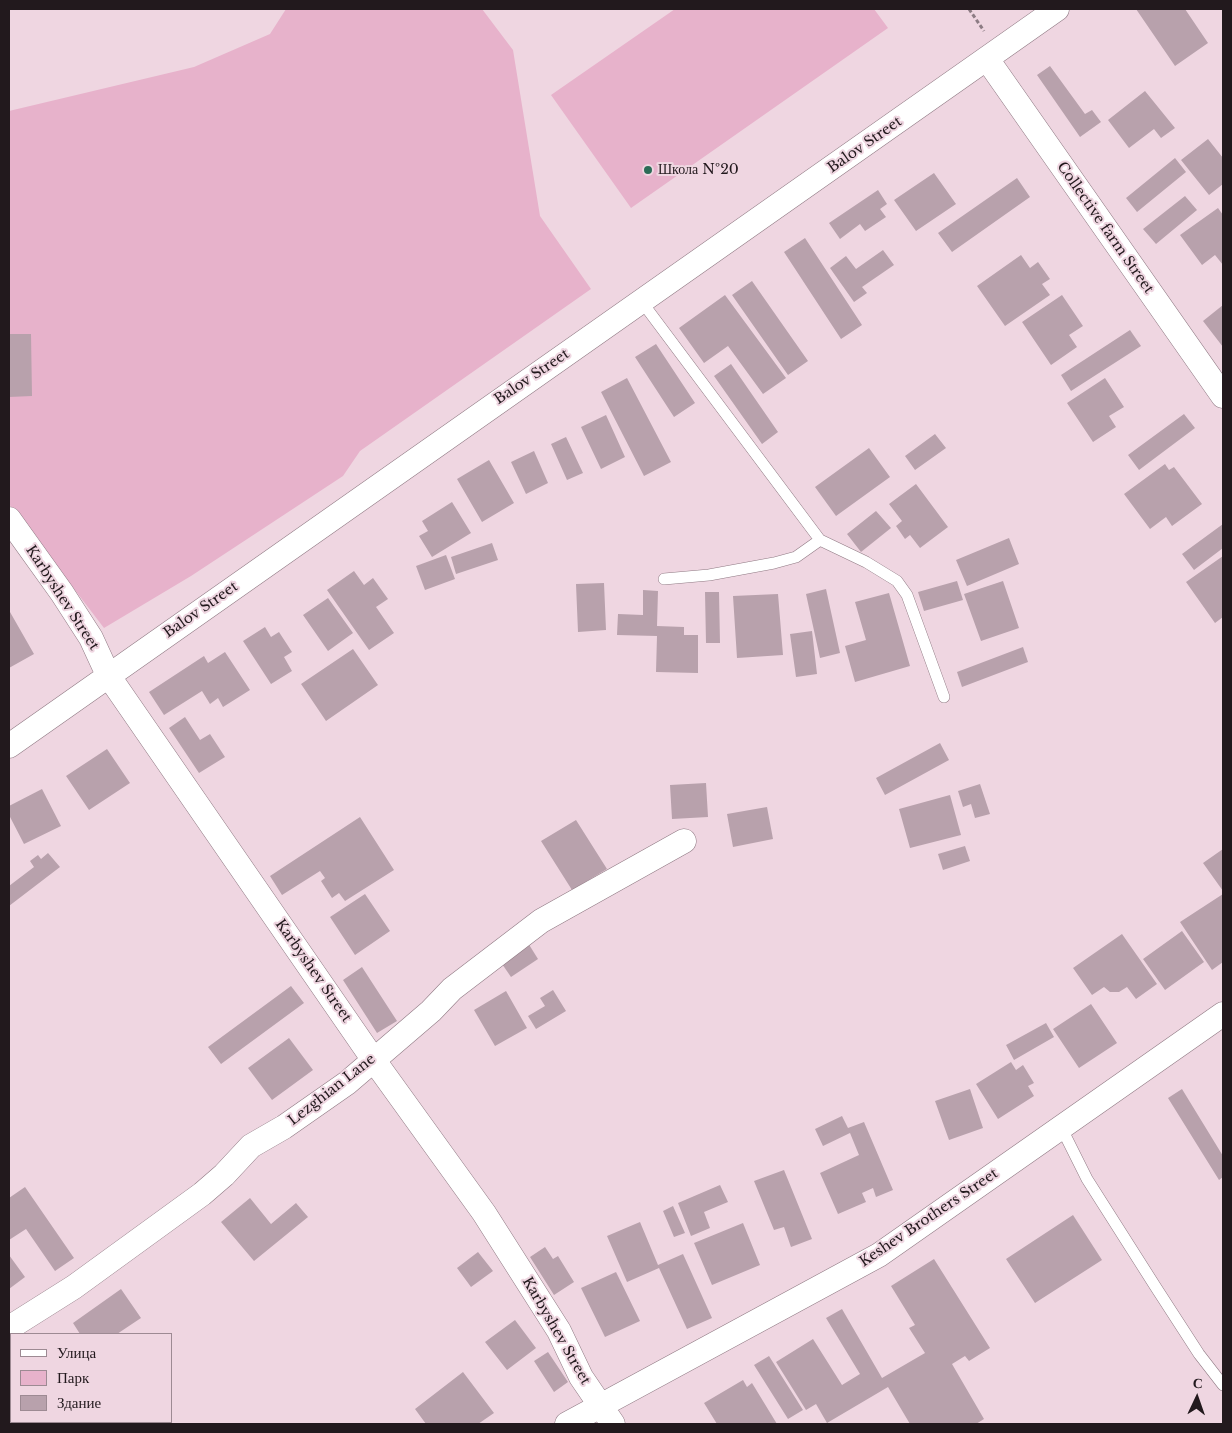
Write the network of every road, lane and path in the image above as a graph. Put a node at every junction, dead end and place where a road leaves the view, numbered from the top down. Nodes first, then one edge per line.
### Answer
1 (1057, 9) edge
2 (987, 59) junction
3 (642, 302) junction
4 (1223, 396) edge
5 (9, 520) edge
6 (820, 540) junction
7 (664, 579) dead end
8 (108, 675) junction
9 (944, 697) dead end
10 (9, 746) edge
11 (684, 841) dead end
12 (1223, 1014) edge
13 (374, 1059) junction
14 (1061, 1127) junction
15 (9, 1328) edge
16 (1223, 1385) edge
17 (607, 1415) edge
18 (567, 1424) edge

1 - 2 street, Balov Street
2 - 3 street, Balov Street
2 - 4 street, Collective farm Street
3 - 6 lane
3 - 8 street, Balov Street
5 - 8 street, Karbyshev Street
6 - 7 lane
6 - 9 lane
8 - 10 street, Balov Street
8 - 13 street, Karbyshev Street
11 - 13 street, Lezghian Lane
12 - 14 street, Keshev Brothers Street
13 - 15 street, Lezghian Lane
13 - 17 street, Karbyshev Street
14 - 16 lane
14 - 17 street, Keshev Brothers Street
17 - 18 street, Keshev Brothers Street

